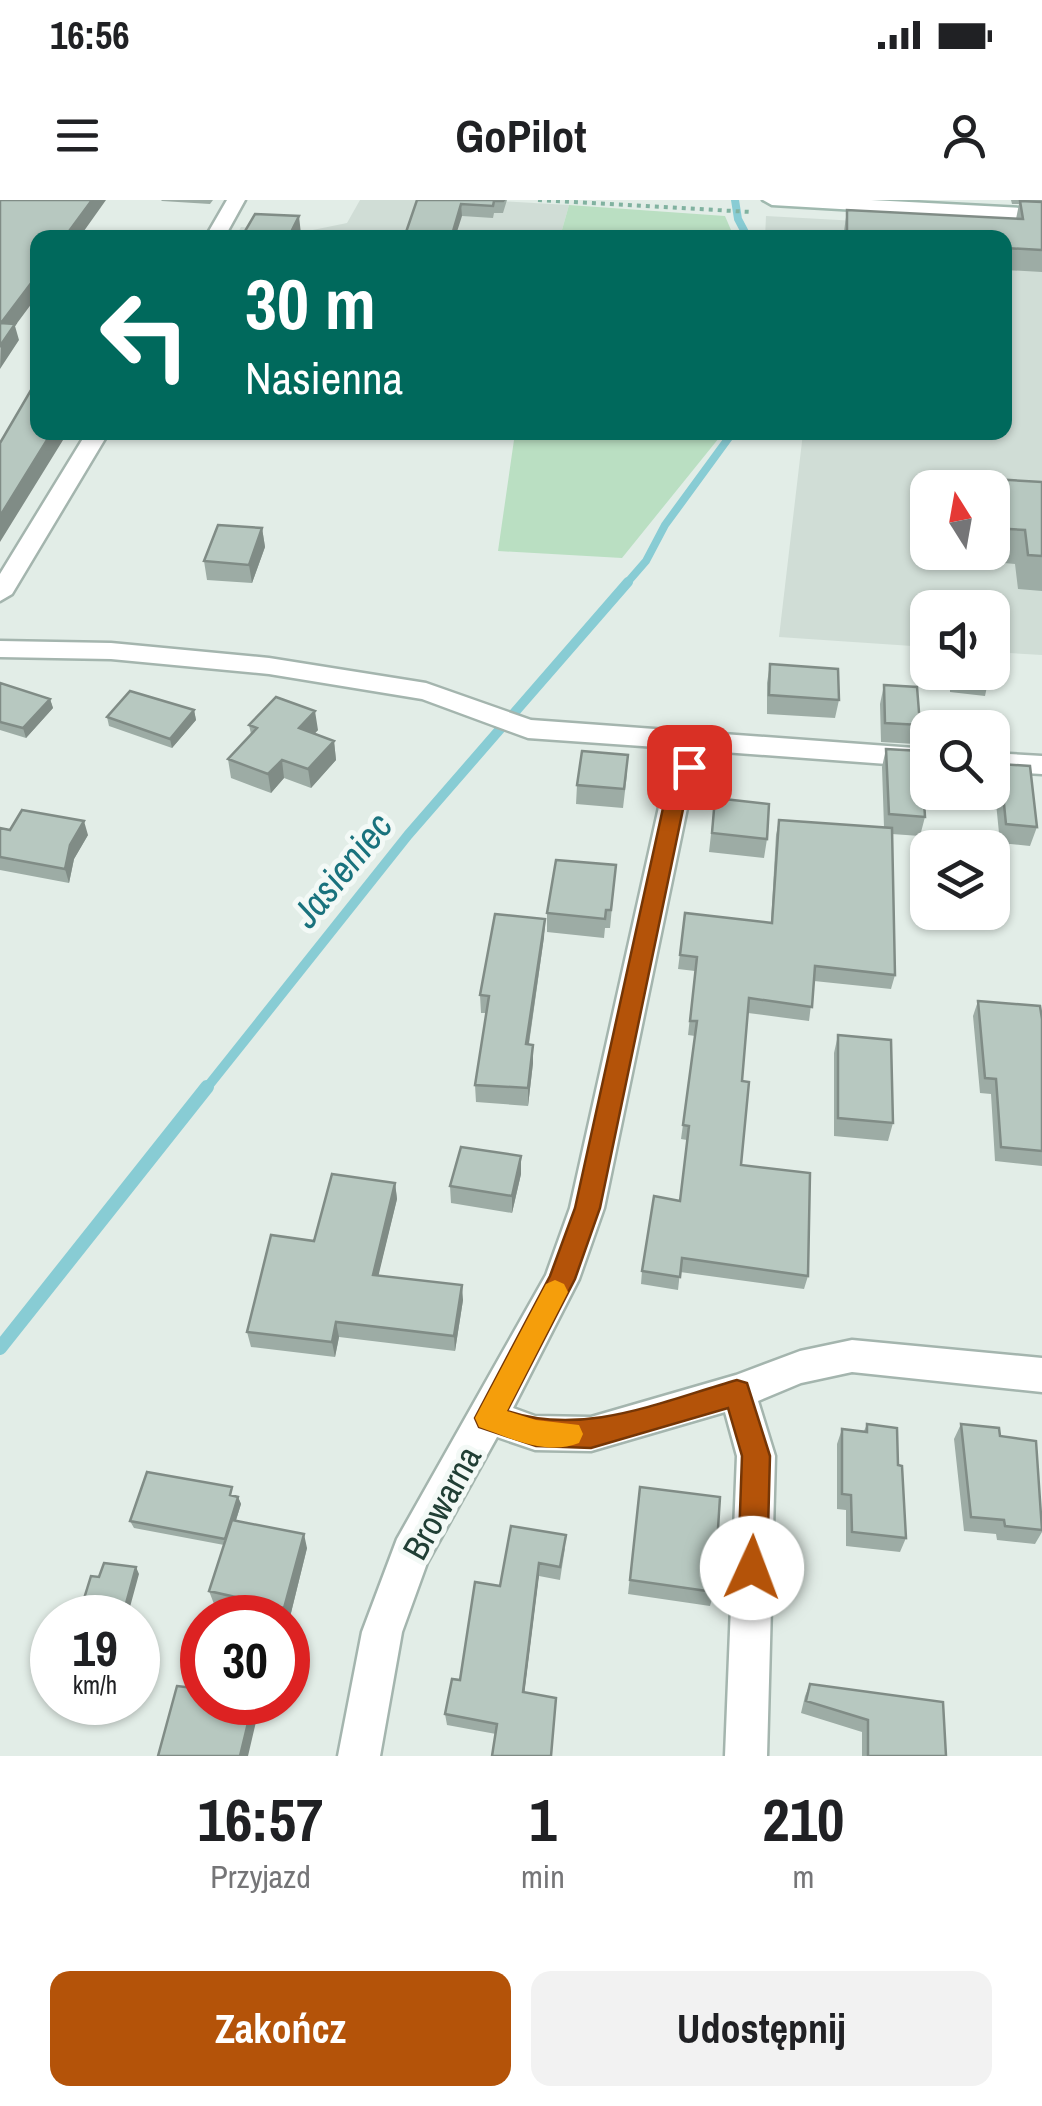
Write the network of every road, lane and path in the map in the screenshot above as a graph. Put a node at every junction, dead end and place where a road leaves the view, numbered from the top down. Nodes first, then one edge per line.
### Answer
1 (236, 200) edge
2 (538, 200) edge
3 (772, 200) edge
4 (752, 212) dead end
5 (1042, 215) edge
6 (219, 230) edge
7 (93, 440) edge
8 (0, 594) edge
9 (0, 648) edge
10 (702, 744) junction
11 (910, 757) edge
12 (1010, 763) edge
13 (1042, 765) edge
14 (1042, 1375) edge
15 (737, 1392) junction
16 (489, 1418) junction
17 (359, 1756) edge
18 (746, 1756) edge

1 - 6 street
2 - 4 path
3 - 5 street
7 - 8 street
9 - 10 street
10 - 11 street
10 - 16 street, Browarna
12 - 13 street
14 - 15 street
15 - 16 street
15 - 18 street
16 - 17 street, Browarna

